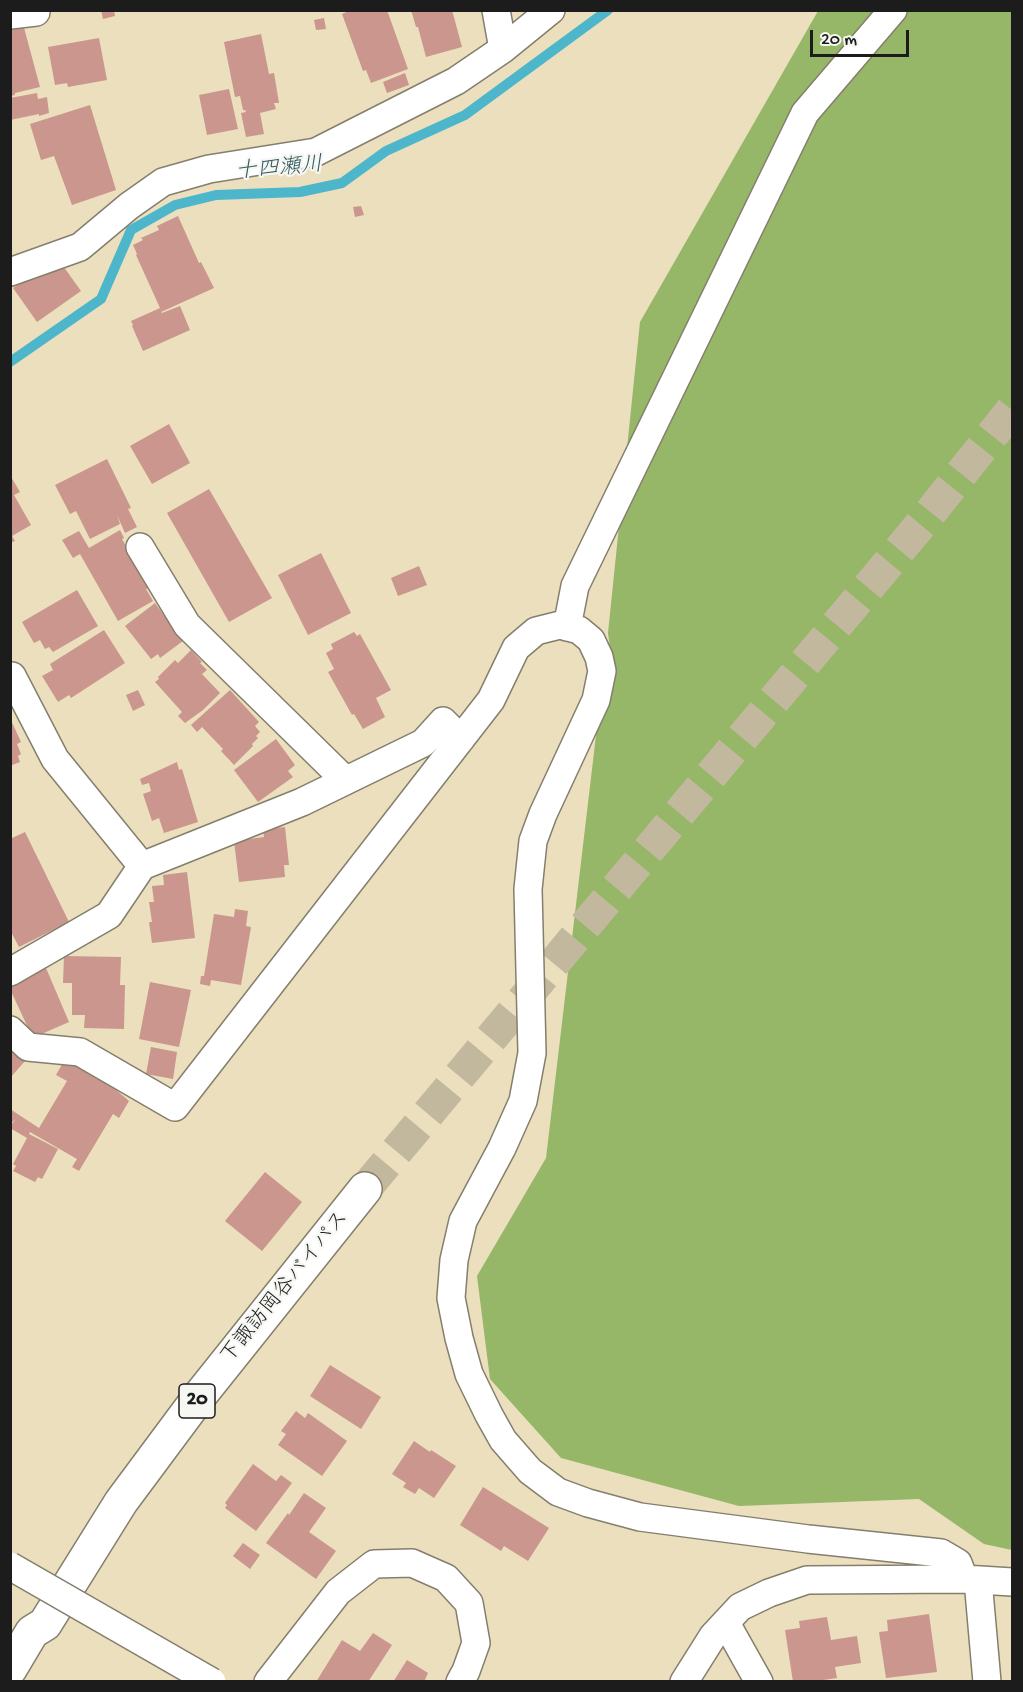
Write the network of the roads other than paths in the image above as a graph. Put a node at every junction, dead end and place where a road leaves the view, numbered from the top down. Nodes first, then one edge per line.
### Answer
1 (496, 10) edge
2 (551, 10) edge
3 (893, 10) edge
4 (503, 49) junction
5 (10, 272) edge
6 (140, 547) dead end
7 (567, 627) junction
8 (12, 676) dead end
9 (460, 739) junction
10 (345, 780) junction
11 (142, 866) junction
12 (10, 972) edge
13 (10, 1030) edge
14 (365, 1190) tunnel mouth
15 (10, 1566) edge
16 (971, 1579) junction
17 (1012, 1582) edge
18 (726, 1623) junction
19 (45, 1624) junction
20 (10, 1670) edge
21 (26, 1682) edge
22 (213, 1682) edge
23 (268, 1682) edge
24 (460, 1682) edge
25 (684, 1682) edge
26 (759, 1682) edge
27 (987, 1682) edge

1 - 4 street
2 - 4 street
3 - 7 street
4 - 5 street
6 - 10 street
7 - 9 street
7 - 16 street
8 - 11 street
9 - 10 street
9 - 13 street
10 - 11 street
11 - 12 street
14 - 19 highway, 下諏訪岡谷バイパス / 20
15 - 22 street, bridge
16 - 17 street
16 - 18 street
16 - 27 street
18 - 25 street
18 - 26 street
19 - 20 highway, 下諏訪岡谷バイパス / 20
19 - 21 highway, 下諏訪岡谷バイパス / 20
23 - 24 street

